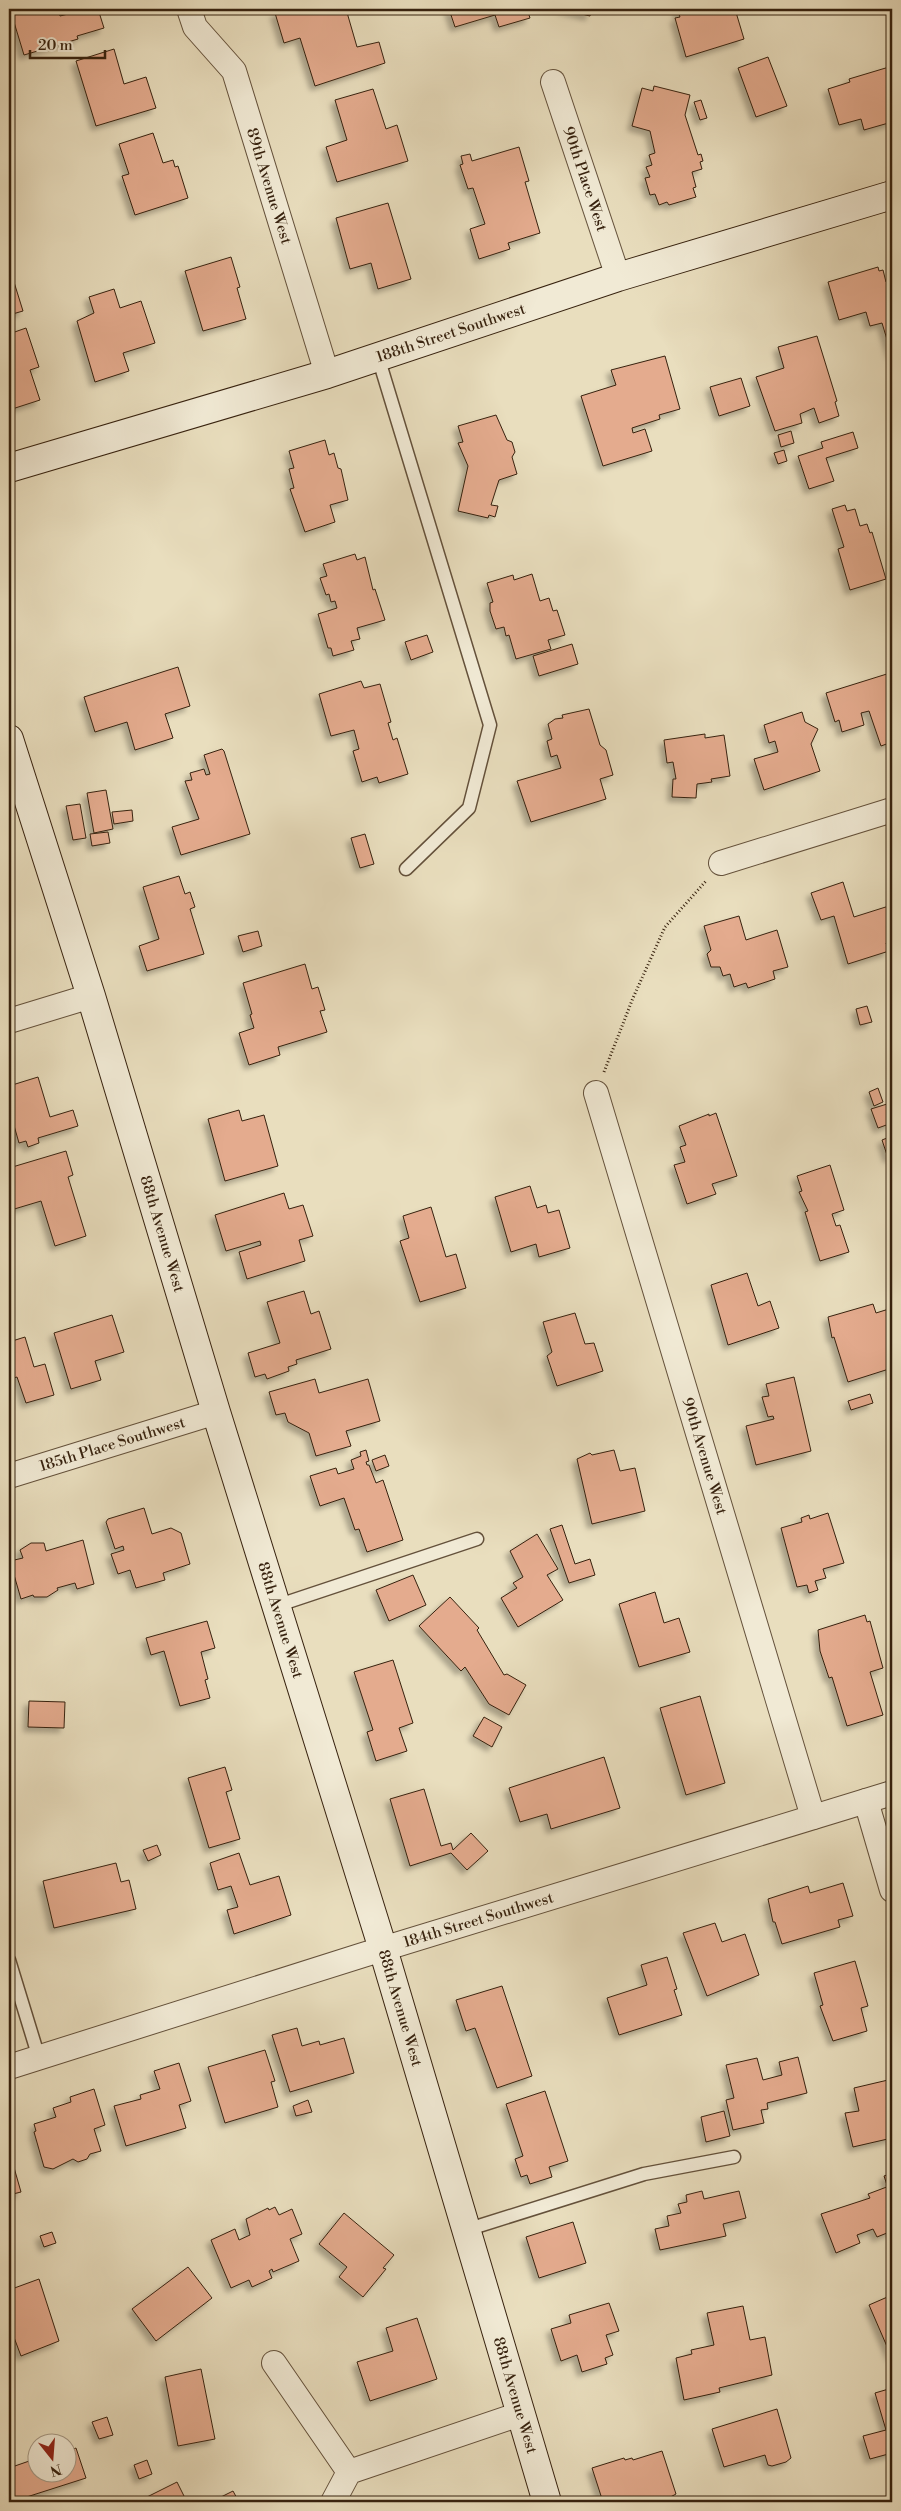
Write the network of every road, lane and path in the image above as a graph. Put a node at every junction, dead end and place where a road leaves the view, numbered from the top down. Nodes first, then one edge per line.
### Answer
1 (189, 9) edge
2 (552, 82) dead end
3 (892, 195) edge
4 (618, 276) junction
5 (378, 357) junction
6 (327, 374) junction
7 (9, 468) edge
8 (10, 745) edge
9 (892, 810) edge
10 (721, 863) joint
11 (406, 869) dead end
12 (91, 996) junction
13 (9, 1021) edge
14 (596, 1093) joint
15 (216, 1412) junction
16 (9, 1476) edge
17 (477, 1540) dead end
18 (276, 1606) junction
19 (892, 1793) edge
20 (866, 1801) junction
21 (813, 1817) junction
22 (892, 1890) edge
23 (383, 1949) junction
24 (9, 1960) edge
25 (39, 2058) junction
26 (9, 2068) edge
27 (734, 2157) dead end
28 (466, 2230) junction
29 (274, 2363) dead end
30 (520, 2414) junction
31 (349, 2472) junction
32 (333, 2502) edge
33 (547, 2502) edge

1 - 6 street, 89th Avenue West
2 - 4 street, 90th Place West
3 - 4 street, 188th Street Southwest
4 - 5 street, 188th Street Southwest
5 - 6 street, 188th Street Southwest
5 - 11 lane
6 - 7 street, 188th Street Southwest
8 - 12 street, 88th Avenue West
9 - 10 street
10 - 14 path
12 - 13 street
12 - 15 street, 88th Avenue West
14 - 21 street, 90th Avenue West
15 - 16 street, 185th Place Southwest
15 - 18 street, 88th Avenue West
17 - 18 lane
18 - 23 street, 88th Avenue West
19 - 20 street, 184th Street Southwest
20 - 21 street, 184th Street Southwest
20 - 22 street
21 - 23 street, 184th Street Southwest
23 - 25 street, 184th Street Southwest
23 - 28 street, 88th Avenue West
24 - 25 lane
25 - 26 street, 184th Street Southwest
27 - 28 lane
28 - 30 street, 88th Avenue West
29 - 31 street
30 - 31 street
30 - 33 street, 88th Avenue West
31 - 32 street

